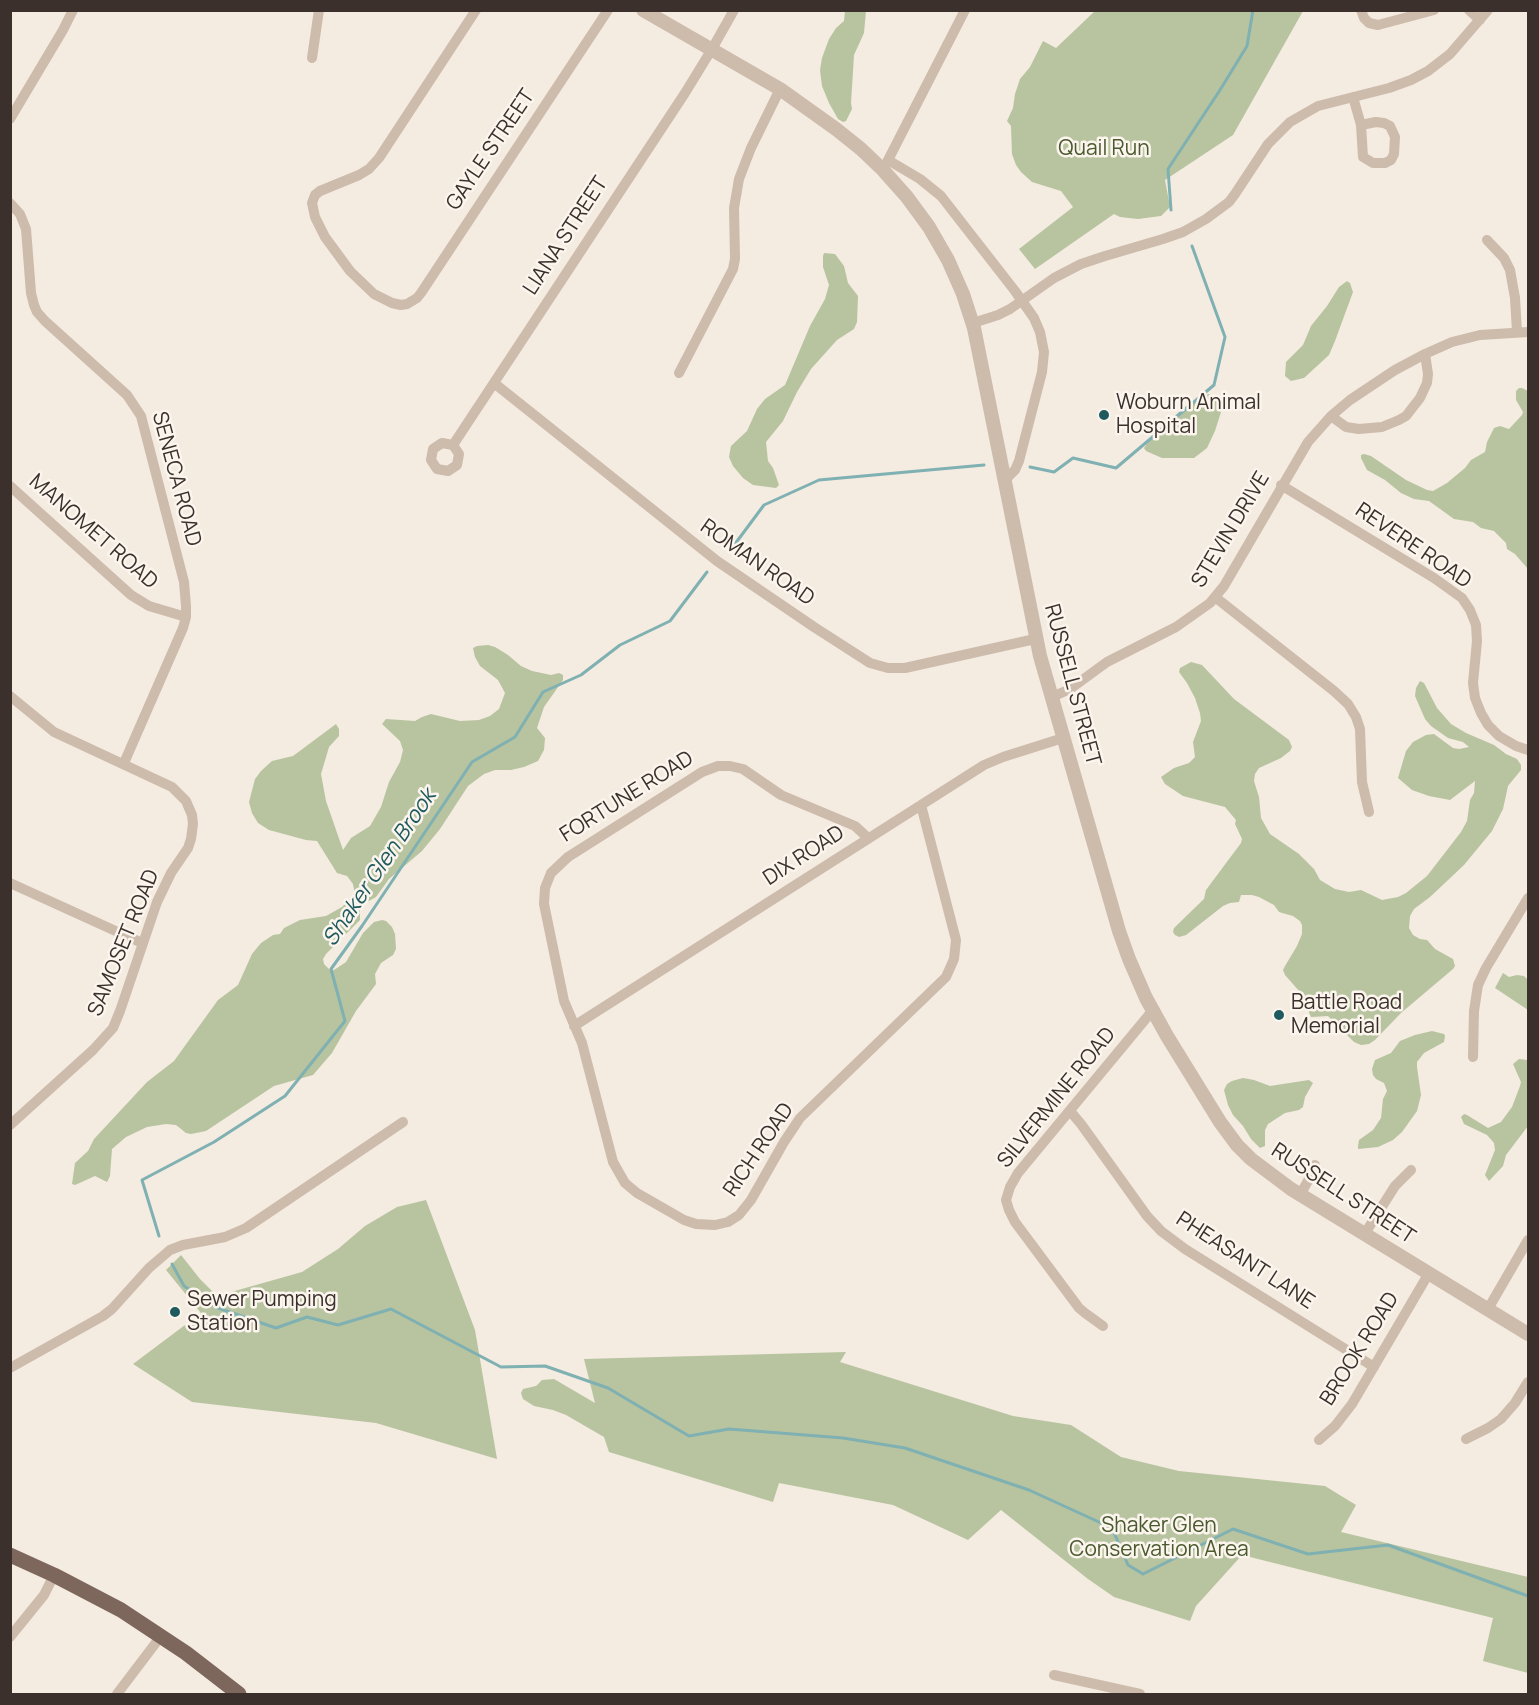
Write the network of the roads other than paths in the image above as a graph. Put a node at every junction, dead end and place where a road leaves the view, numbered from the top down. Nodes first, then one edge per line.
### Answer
1 (73, 10) edge
2 (319, 10) edge
3 (476, 10) edge
4 (608, 10) edge
5 (643, 10) edge
6 (734, 10) edge
7 (964, 10) edge
8 (1361, 10) edge
9 (1434, 10) edge
10 (1468, 10) edge
11 (1488, 10) edge
12 (1480, 20) junction
13 (712, 50) junction
14 (312, 58) dead end
15 (780, 89) junction
16 (1353, 97) junction
17 (10, 119) edge
18 (1361, 125) dead end
19 (885, 165) junction
20 (10, 203) edge
21 (1487, 240) dead end
22 (1022, 301) junction
23 (973, 323) junction
24 (1523, 332) edge
25 (1425, 354) junction
26 (679, 373) dead end
27 (494, 383) junction
28 (1331, 416) junction
29 (453, 445) dead end
30 (1004, 481) junction
31 (1281, 485) junction
32 (10, 486) edge
33 (1215, 597) junction
34 (186, 617) junction
35 (1035, 639) junction
36 (10, 696) edge
37 (1052, 697) junction
38 (1063, 738) junction
39 (1528, 750) edge
40 (124, 764) junction
41 (921, 805) junction
42 (1369, 812) dead end
43 (868, 838) junction
44 (10, 883) edge
45 (1528, 898) edge
46 (142, 942) junction
47 (1153, 1010) junction
48 (574, 1026) junction
49 (1473, 1058) dead end
50 (1070, 1111) junction
51 (403, 1122) dead end
52 (10, 1125) edge
53 (1315, 1165) dead end
54 (1411, 1170) dead end
55 (1300, 1195) junction
56 (1364, 1235) junction
57 (1528, 1240) edge
58 (1429, 1273) junction
59 (1488, 1309) junction
60 (1103, 1326) dead end
61 (1528, 1334) edge
62 (1374, 1366) junction
63 (10, 1368) edge
64 (1528, 1382) edge
65 (1466, 1439) dead end
66 (1319, 1440) dead end
67 (10, 1555) edge
68 (54, 1575) junction
69 (161, 1636) junction
70 (10, 1637) edge
71 (1054, 1675) dead end
72 (117, 1695) edge
73 (239, 1695) edge
74 (1140, 1695) edge

1 - 17 street
2 - 14 street
3 - 4 street, GAYLE STREET
5 - 13 street, RUSSELL STREET
6 - 13 street, LIANA STREET
7 - 19 street
8 - 9 street
10 - 12 street
11 - 12 street
12 - 16 street
13 - 15 street, RUSSELL STREET
13 - 27 street, LIANA STREET
15 - 19 street, RUSSELL STREET
15 - 26 street
16 - 18 street
16 - 22 street
19 - 22 street
19 - 23 street, RUSSELL STREET
20 - 34 street, SENECA ROAD
21 - 24 street
22 - 23 street
22 - 30 street
23 - 30 street, RUSSELL STREET
24 - 25 street, STEVIN DRIVE
25 - 28 street, STEVIN DRIVE
25 - 28 street
27 - 29 street, LIANA STREET
27 - 35 street, ROMAN ROAD
28 - 31 street, STEVIN DRIVE
30 - 35 street, RUSSELL STREET
31 - 33 street, STEVIN DRIVE
31 - 39 street, REVERE ROAD
32 - 34 street, MANOMET ROAD
33 - 37 street, STEVIN DRIVE
33 - 42 street
34 - 40 street, SENECA ROAD
35 - 37 street, RUSSELL STREET
36 - 40 street, SAMOSET ROAD
37 - 38 street, RUSSELL STREET
38 - 41 street, DIX ROAD
38 - 47 street, RUSSELL STREET
40 - 46 street, SAMOSET ROAD
41 - 43 street, DIX ROAD
41 - 48 street, RICH ROAD
43 - 48 street, DIX ROAD
43 - 48 street, FORTUNE ROAD
44 - 46 street
45 - 49 street
46 - 52 street, SAMOSET ROAD
47 - 50 street, SILVERMINE ROAD
47 - 55 street, RUSSELL STREET
50 - 60 street, SILVERMINE ROAD
50 - 62 street, PHEASANT LANE
51 - 63 street
53 - 55 street
54 - 56 street
55 - 56 street, RUSSELL STREET
56 - 58 street, RUSSELL STREET
57 - 59 street
58 - 59 street, RUSSELL STREET
58 - 62 street, BROOK ROAD
59 - 61 street, RUSSELL STREET
62 - 66 street, BROOK ROAD
64 - 65 street
67 - 68 main road
68 - 69 main road
68 - 70 street
69 - 72 street
69 - 73 main road
71 - 74 street

